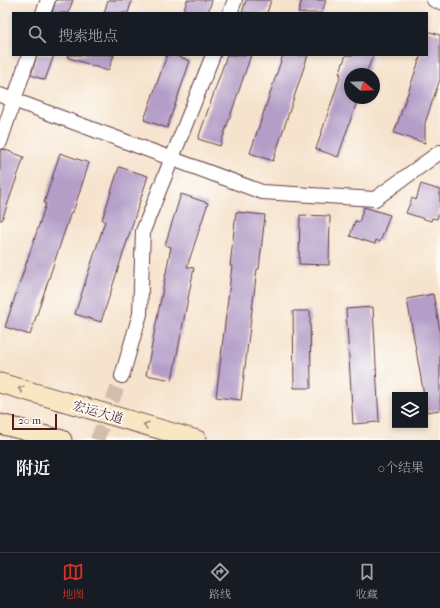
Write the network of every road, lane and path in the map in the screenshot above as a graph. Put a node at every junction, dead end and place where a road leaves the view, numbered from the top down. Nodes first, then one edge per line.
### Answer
1 (48, 0) edge
2 (235, 0) edge
3 (434, 0) edge
4 (440, 2) edge
5 (43, 12) edge
6 (230, 12) edge
7 (29, 56) edge
8 (213, 56) edge
9 (0, 95) edge
10 (14, 101) junction
11 (0, 142) edge
12 (440, 152) edge
13 (172, 159) junction
14 (122, 376) tunnel mouth
15 (0, 383) edge
16 (0, 424) edge
17 (62, 440) edge
18 (197, 440) edge

1 - 5 street
2 - 6 street
3 - 4 street
7 - 10 street
8 - 13 street
9 - 10 street
10 - 11 street
10 - 13 street
12 - 13 street
13 - 14 street
18 -> 15 main road, 宏运大道
16 - 17 main road

